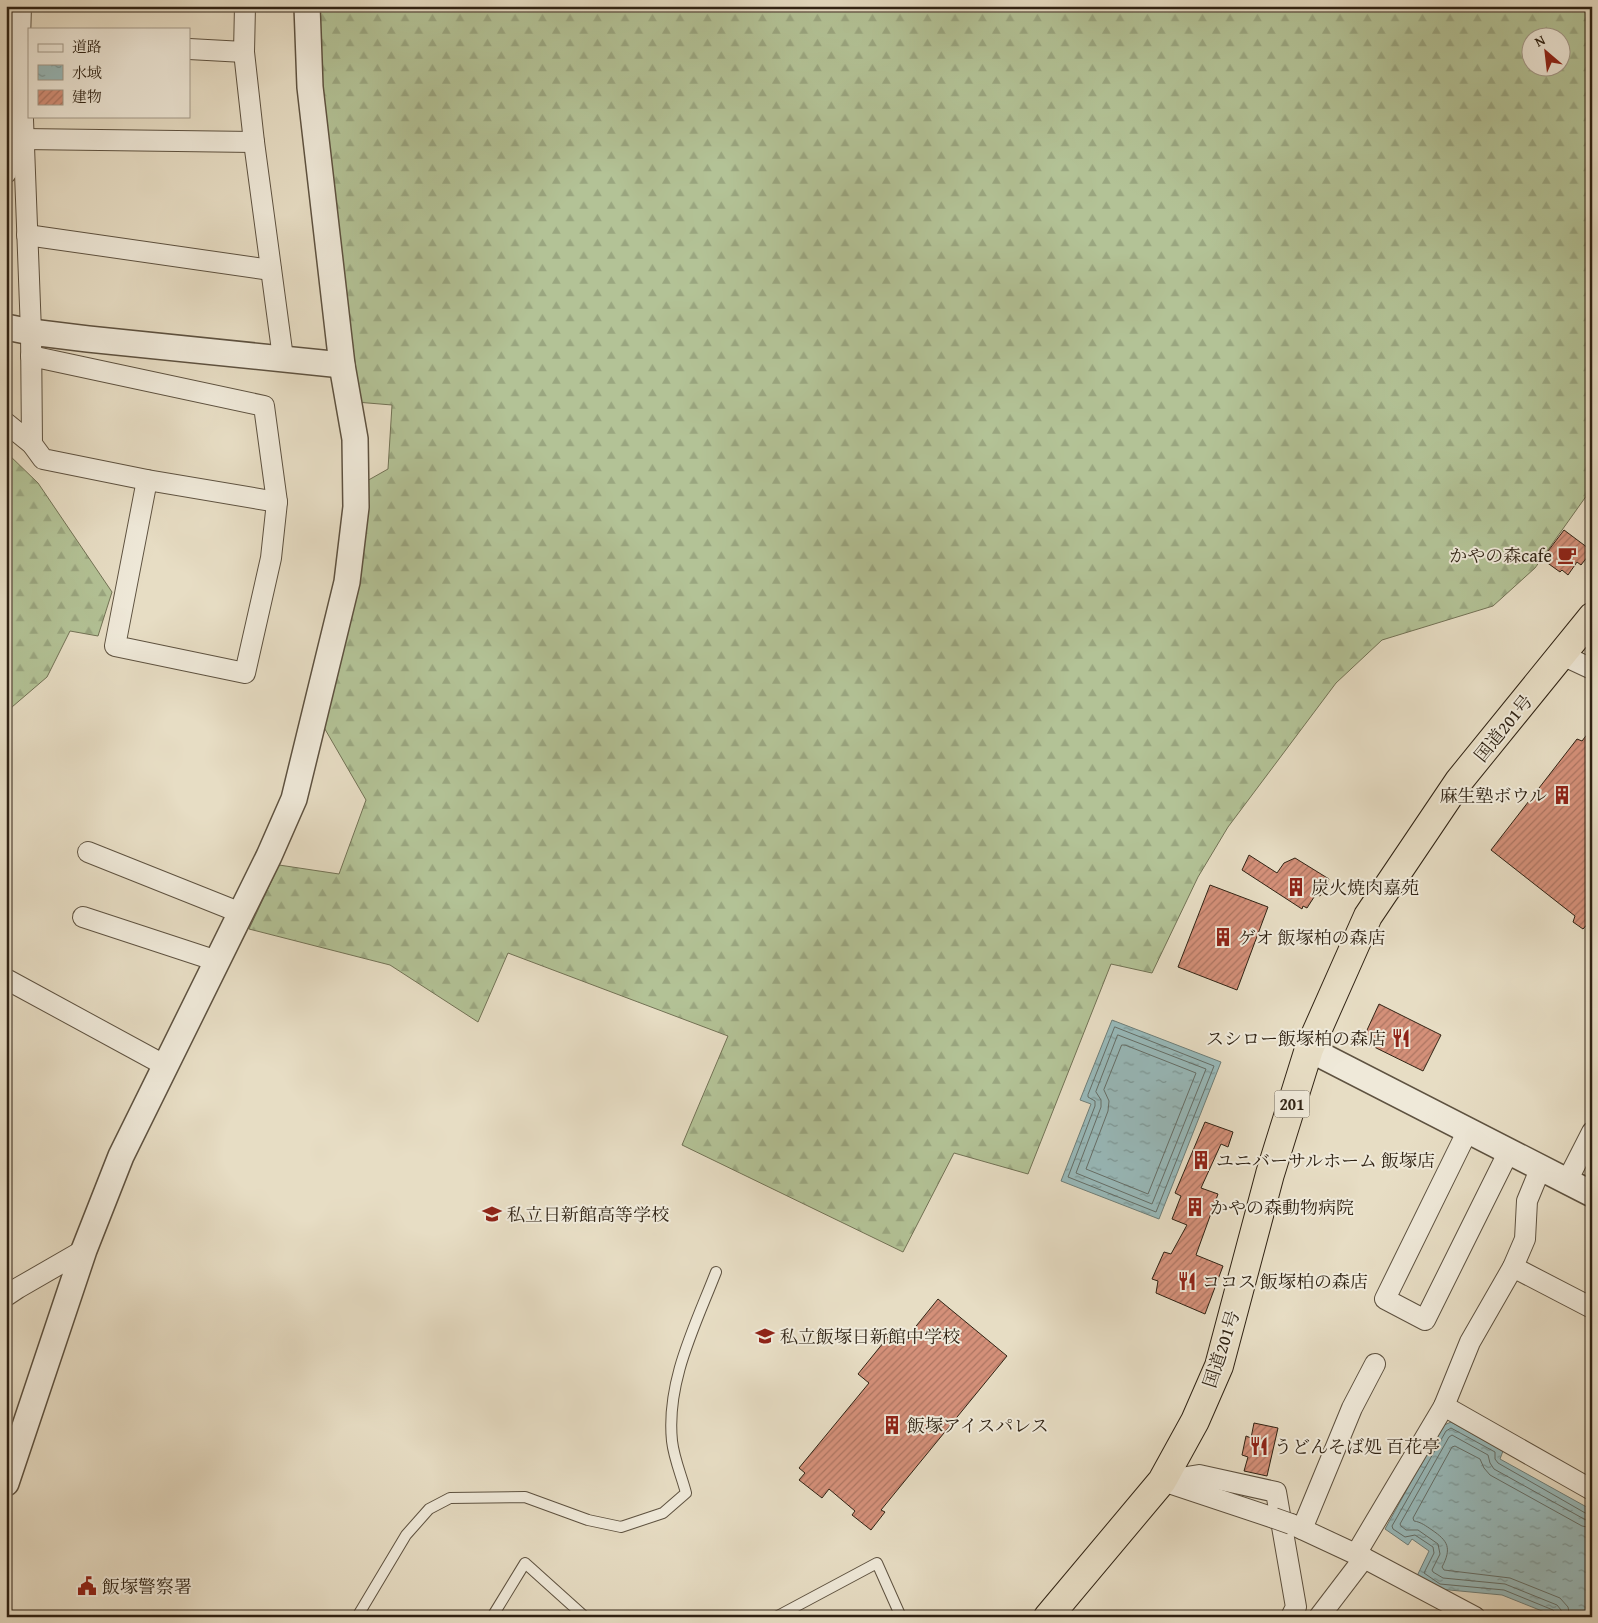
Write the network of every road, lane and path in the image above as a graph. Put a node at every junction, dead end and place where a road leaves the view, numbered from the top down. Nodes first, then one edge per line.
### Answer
1 (245, 6) edge
2 (307, 6) edge
3 (17, 29) edge
4 (190, 49) edge
5 (244, 52) junction
6 (12, 99) edge
7 (23, 139) junction
8 (254, 142) junction
9 (6, 173) edge
10 (27, 235) junction
11 (271, 270) junction
12 (6, 327) edge
13 (31, 344) junction
14 (282, 358) junction
15 (342, 365) junction
16 (6, 423) edge
17 (32, 444) junction
18 (147, 480) junction
19 (277, 502) junction
20 (1592, 616) edge
21 (1562, 654) junction
22 (1592, 669) edge
23 (88, 852) dead end
24 (241, 913) junction
25 (83, 917) dead end
26 (217, 961) junction
27 (6, 979) edge
28 (1309, 1049) junction
29 (166, 1066) junction
30 (1468, 1130) junction
31 (1592, 1132) edge
32 (1509, 1151) junction
33 (1541, 1167) junction
34 (1567, 1180) junction
35 (1592, 1194) edge
36 (84, 1250) junction
37 (1513, 1268) junction
38 (716, 1272) dead end
39 (6, 1296) edge
40 (1592, 1308) edge
41 (1375, 1364) dead end
42 (1444, 1406) junction
43 (1162, 1480) junction
44 (6, 1483) edge
45 (1592, 1490) edge
46 (1289, 1524) junction
47 (1360, 1556) junction
48 (357, 1617) edge
49 (492, 1617) edge
50 (585, 1617) edge
51 (776, 1617) edge
52 (901, 1617) edge
53 (1048, 1617) edge
54 (1291, 1617) edge
55 (1319, 1617) edge
56 (1475, 1617) edge

1 - 5 street
2 - 15 street
3 - 6 street
4 - 5 street
5 - 8 street
6 - 7 street
6 - 9 street
7 - 8 street
7 - 10 street
8 - 11 street
10 - 11 street
10 - 13 street
11 - 14 street
12 - 13 street
13 - 14 street
13 - 17 street
13 - 19 street
14 - 15 street
15 - 24 street
16 - 17 street
17 - 18 street
18 - 19 street
18 - 19 street
20 - 21 highway, 国道201号 / 201
21 - 22 street
21 - 28 highway, 国道201号 / 201
23 - 24 street
24 - 26 street
25 - 26 street
26 - 29 street
27 - 29 street
28 - 30 street
28 - 43 highway, 国道201号 / 201
29 - 36 street
30 - 32 street
30 - 32 street
31 - 34 street
32 - 33 street
33 - 34 street
33 - 37 street
34 - 35 street
36 - 39 street
36 - 44 street
37 - 40 street
37 - 42 street
38 - 48 lane
41 - 46 street
42 - 45 street
42 - 47 street
43 - 46 street
43 - 53 highway, 国道201号 / 201
43 - 54 street
46 - 47 street
47 - 55 street
47 - 56 street
49 - 50 lane
51 - 52 lane

